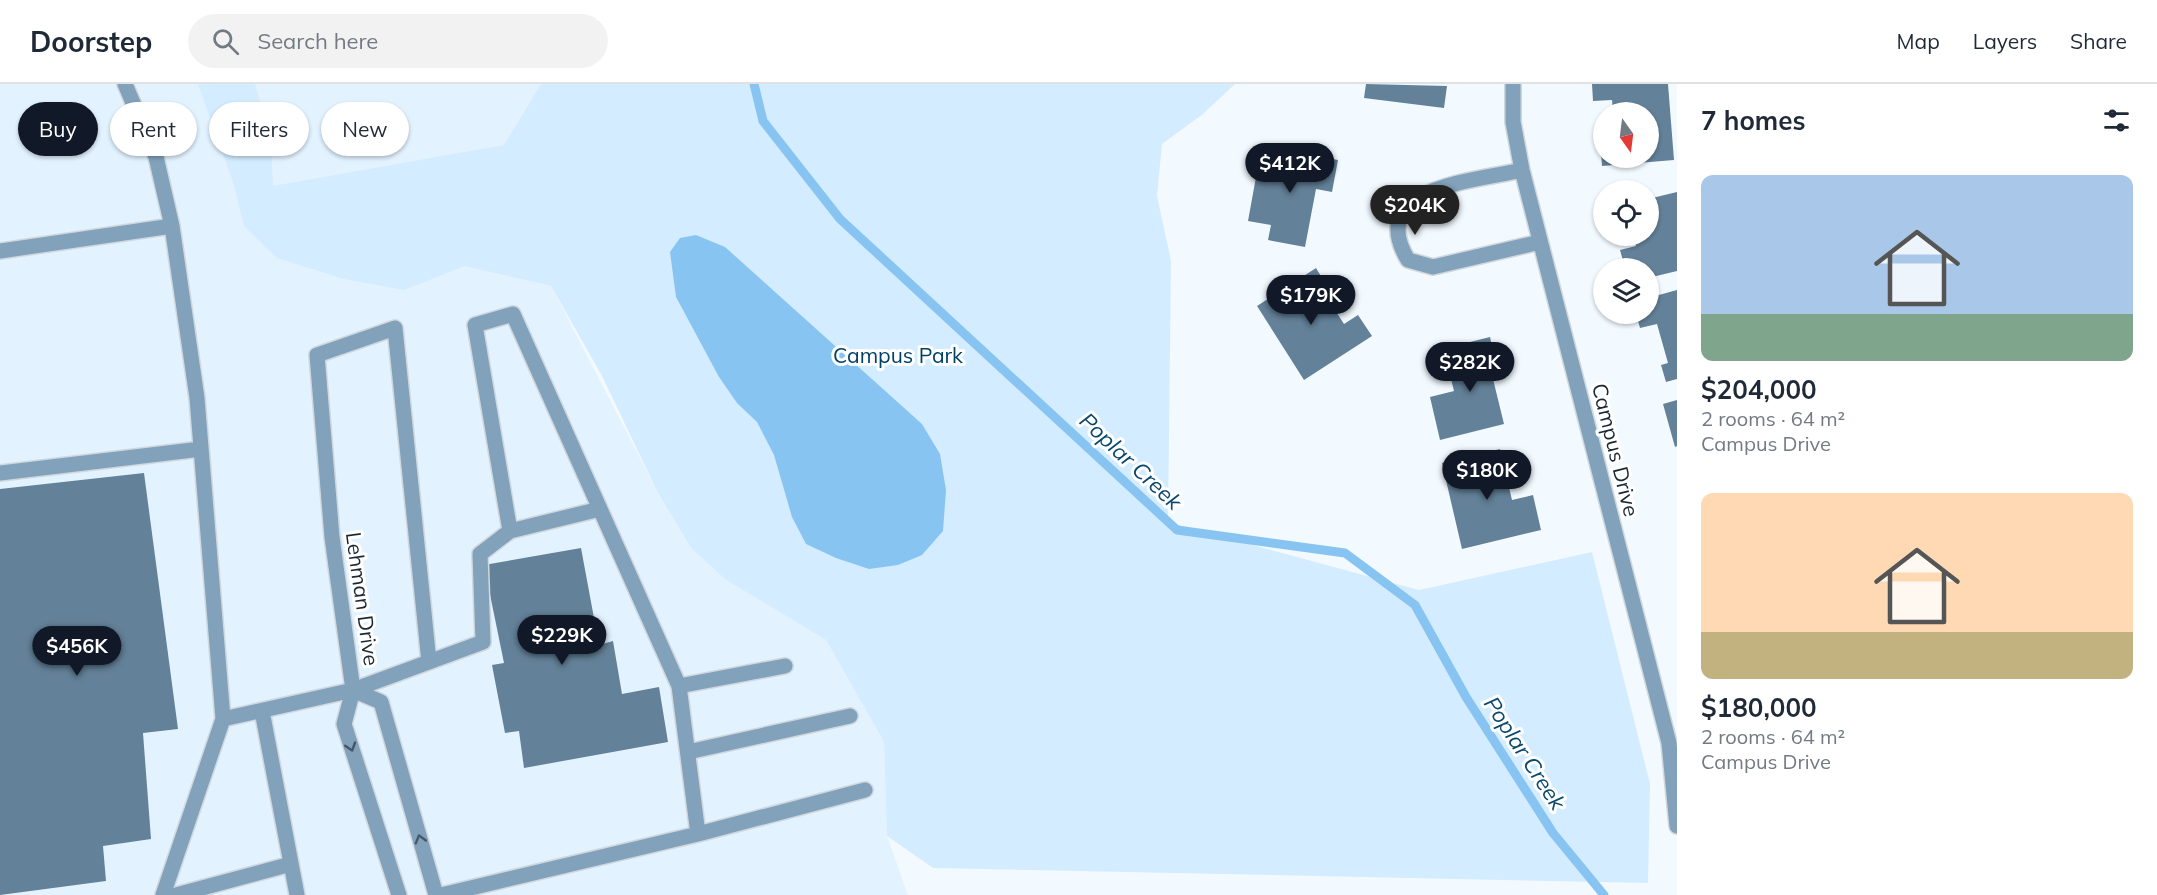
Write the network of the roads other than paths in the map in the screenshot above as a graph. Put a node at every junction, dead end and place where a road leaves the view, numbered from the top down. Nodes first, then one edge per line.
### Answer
1 (125, 84) edge
2 (1513, 84) edge
3 (1521, 170) junction
4 (172, 226) junction
5 (1540, 242) junction
6 (0, 251) edge
7 (201, 449) junction
8 (0, 472) edge
9 (600, 509) junction
10 (510, 531) junction
11 (429, 662) junction
12 (785, 666) dead end
13 (679, 686) junction
14 (353, 690) junction
15 (262, 711) junction
16 (850, 716) dead end
17 (223, 719) junction
18 (688, 752) junction
19 (865, 790) dead end
20 (1677, 826) edge
21 (698, 834) junction
22 (291, 864) junction
23 (163, 895) edge
24 (176, 895) edge
25 (297, 895) edge
26 (399, 895) edge
27 (436, 895) edge
28 (441, 895) edge

1 - 4 street
2 - 3 street, Campus Drive
3 - 5 street, Campus Drive
3 - 5 street
4 - 6 street
4 - 7 street
5 - 20 street, Campus Drive
7 - 8 street
7 - 17 street
9 - 10 street
9 - 10 street
9 - 13 street
10 - 11 street
11 - 14 street
11 - 14 street, Lehman Drive
12 - 13 street
13 - 18 street
14 - 15 street
14 -> 26 street
27 -> 14 street, Lehman Drive
15 - 17 street
15 - 22 street
16 - 18 street
17 - 23 street
18 - 21 street
19 - 21 street
21 - 28 street
22 - 24 street
22 - 25 street

